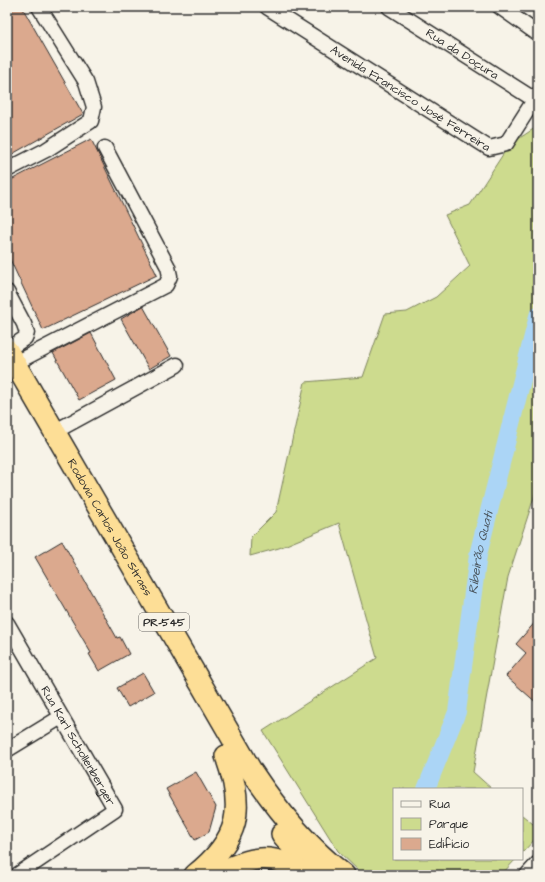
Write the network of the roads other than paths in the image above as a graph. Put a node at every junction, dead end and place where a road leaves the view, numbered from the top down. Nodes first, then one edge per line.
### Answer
1 (39, 7) edge
2 (500, 7) edge
3 (396, 8) edge
4 (276, 9) edge
5 (538, 34) edge
6 (536, 97) edge
7 (105, 148) dead end
8 (7, 170) edge
9 (7, 292) edge
10 (9, 360) edge
11 (177, 365) dead end
12 (54, 432) junction
13 (7, 623) edge
14 (13, 645) edge
15 (61, 717) junction
16 (7, 750) edge
17 (226, 756) junction
18 (538, 863) edge
19 (17, 875) edge
20 (195, 875) edge
21 (215, 875) edge
22 (305, 875) edge
23 (316, 875) edge
24 (344, 875) edge
25 (527, 875) edge

1 - 8 street
2 - 5 street
3 - 6 street, Rua da Doçura
4 - 6 street, Avenida Francisco José Ferreira
7 - 10 street
9 - 10 street
10 - 12 highway, Rodovia Carlos João Strass / PR-545
10 - 17 highway, Rodovia Carlos João Strass / PR-545
11 - 12 street
12 - 24 highway, Rodovia Carlos João Strass / PR-545
13 - 14 street, Rua Karl Schollenberger
14 - 15 street, Rua Karl Schollenberger
15 - 16 street
15 - 19 street, Rua Karl Schollenberger
17 - 20 highway
17 - 23 highway, Rodovia Carlos João Strass / PR-545
18 - 25 street
21 - 22 highway

